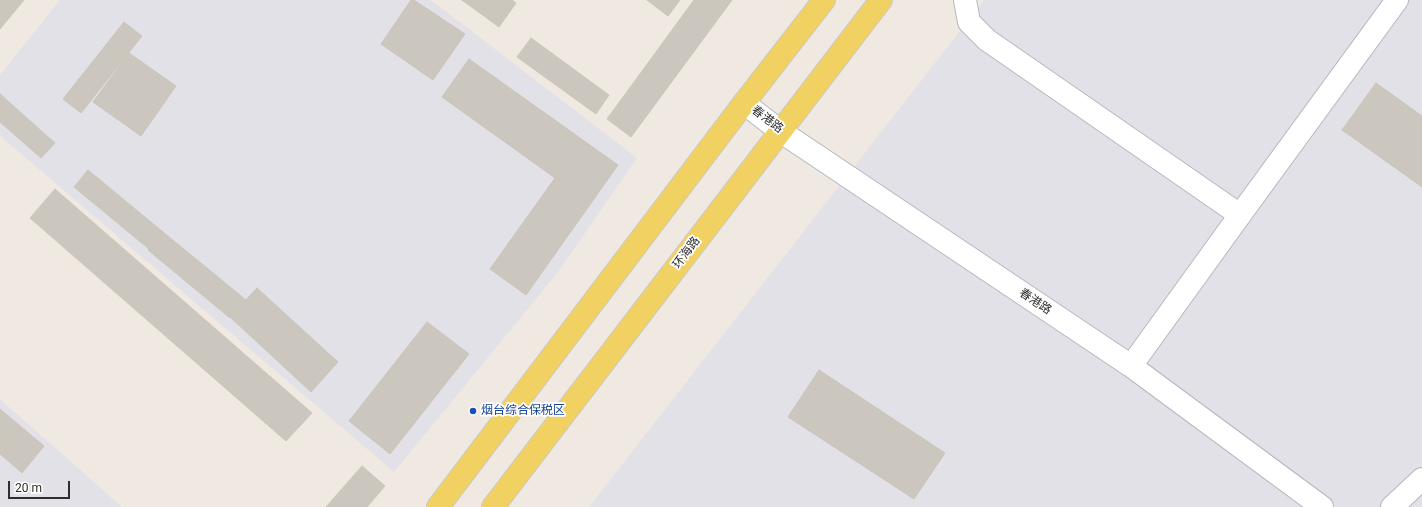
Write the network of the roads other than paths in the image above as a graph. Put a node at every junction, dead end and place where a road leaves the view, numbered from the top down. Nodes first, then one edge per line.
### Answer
1 (824, 0) edge
2 (881, 0) edge
3 (965, 0) edge
4 (1398, 0) edge
5 (744, 103) junction
6 (780, 131) junction
7 (1240, 215) junction
8 (1131, 366) junction
9 (1422, 479) edge
10 (438, 507) edge
11 (493, 507) edge
12 (1322, 507) edge
13 (1392, 507) edge

1 - 5 main road
2 - 6 main road, 环海路
3 - 7 street
4 - 7 street
5 - 6 street, 春港路
5 - 10 main road
6 - 8 street, 春港路
6 - 11 main road, 环海路
7 - 8 street
8 - 12 street, 春港路
9 - 13 street

